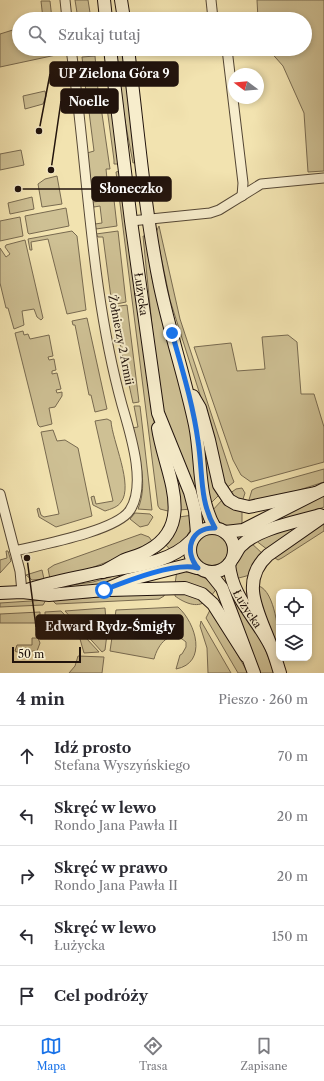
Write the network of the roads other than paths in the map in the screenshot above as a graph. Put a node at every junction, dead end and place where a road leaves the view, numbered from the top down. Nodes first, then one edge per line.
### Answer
1 (65, 0) edge
2 (104, 0) edge
3 (121, 0) edge
4 (211, 0) edge
5 (66, 12) edge
6 (105, 12) edge
7 (123, 12) edge
8 (212, 12) edge
9 (72, 56) edge
10 (111, 56) edge
11 (129, 56) edge
12 (228, 56) edge
13 (324, 178) edge
14 (242, 196) junction
15 (148, 218) junction
16 (131, 221) junction
17 (186, 385) junction
18 (158, 413) junction
19 (319, 491) edge
20 (0, 494) edge
21 (324, 515) edge
22 (220, 530) junction
23 (194, 537) junction
24 (15, 551) junction
25 (231, 562) junction
26 (198, 568) junction
27 (102, 572) junction
28 (210, 573) junction
29 (104, 590) junction
30 (22, 592) junction
31 (0, 593) edge
32 (271, 646) junction
33 (246, 656) junction
34 (254, 673) edge
35 (280, 673) edge

1 - 5 street
2 - 6 main road
3 - 7 main road
4 - 8 street
9 - 24 street, Żołnierzy 2 Armii
10 - 16 main road, Łużycka
11 - 15 main road, Łużycka
12 - 14 street
13 - 14 street
14 - 15 street
15 - 16 street
15 - 17 main road, Łużycka
16 - 18 main road, Łużycka
17 - 19 main road
17 - 22 main road, Łużycka
18 - 23 main road, Łużycka
18 - 27 main road
19 - 22 main road
20 - 24 street
21 - 25 main road
21 - 32 main road
22 - 23 main road
22 - 25 main road
23 - 26 main road
23 - 27 main road
24 - 30 street
25 - 28 main road
25 - 32 main road, Łużycka
26 - 28 main road
26 - 29 main road
27 - 30 main road
28 - 33 main road, Łużycka
29 - 30 main road
29 - 33 main road
30 - 31 main road
32 - 35 main road, Łużycka
33 - 34 main road, Łużycka

